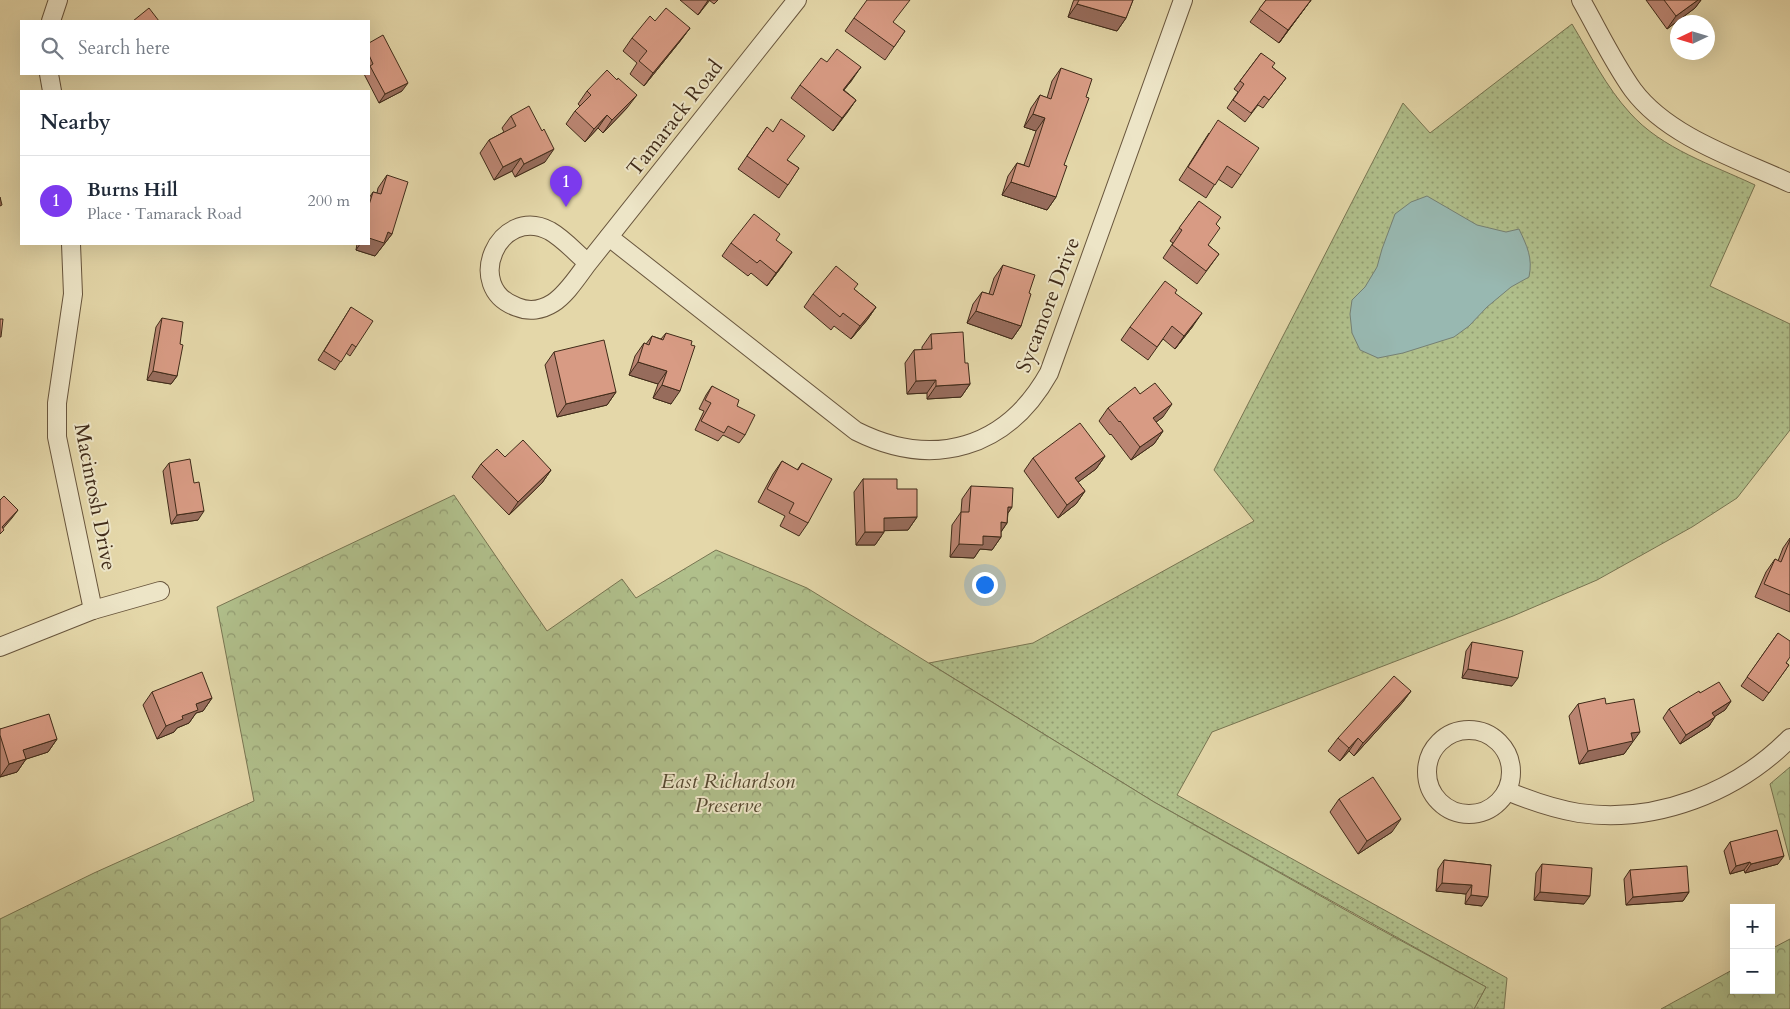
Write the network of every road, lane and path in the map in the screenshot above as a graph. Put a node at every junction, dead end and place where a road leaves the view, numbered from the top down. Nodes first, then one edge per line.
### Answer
1 (58, 0) edge
2 (797, 0) edge
3 (1183, 0) edge
4 (1581, 0) edge
5 (51, 20) edge
6 (49, 75) edge
7 (52, 90) edge
8 (1790, 182) edge
9 (609, 236) junction
10 (71, 245) edge
11 (588, 263) junction
12 (160, 591) dead end
13 (93, 610) junction
14 (0, 647) edge
15 (1790, 738) edge
16 (1507, 791) junction

1 - 5 street
2 - 9 street, Tamarack Road
3 - 9 street, Sycamore Drive
4 - 8 street
6 - 7 street
9 - 11 street, Tamarack Road
10 - 13 street, Macintosh Drive
11 - 11 street, Tamarack Road
12 - 13 street
13 - 14 street
15 - 16 street
16 - 16 street

